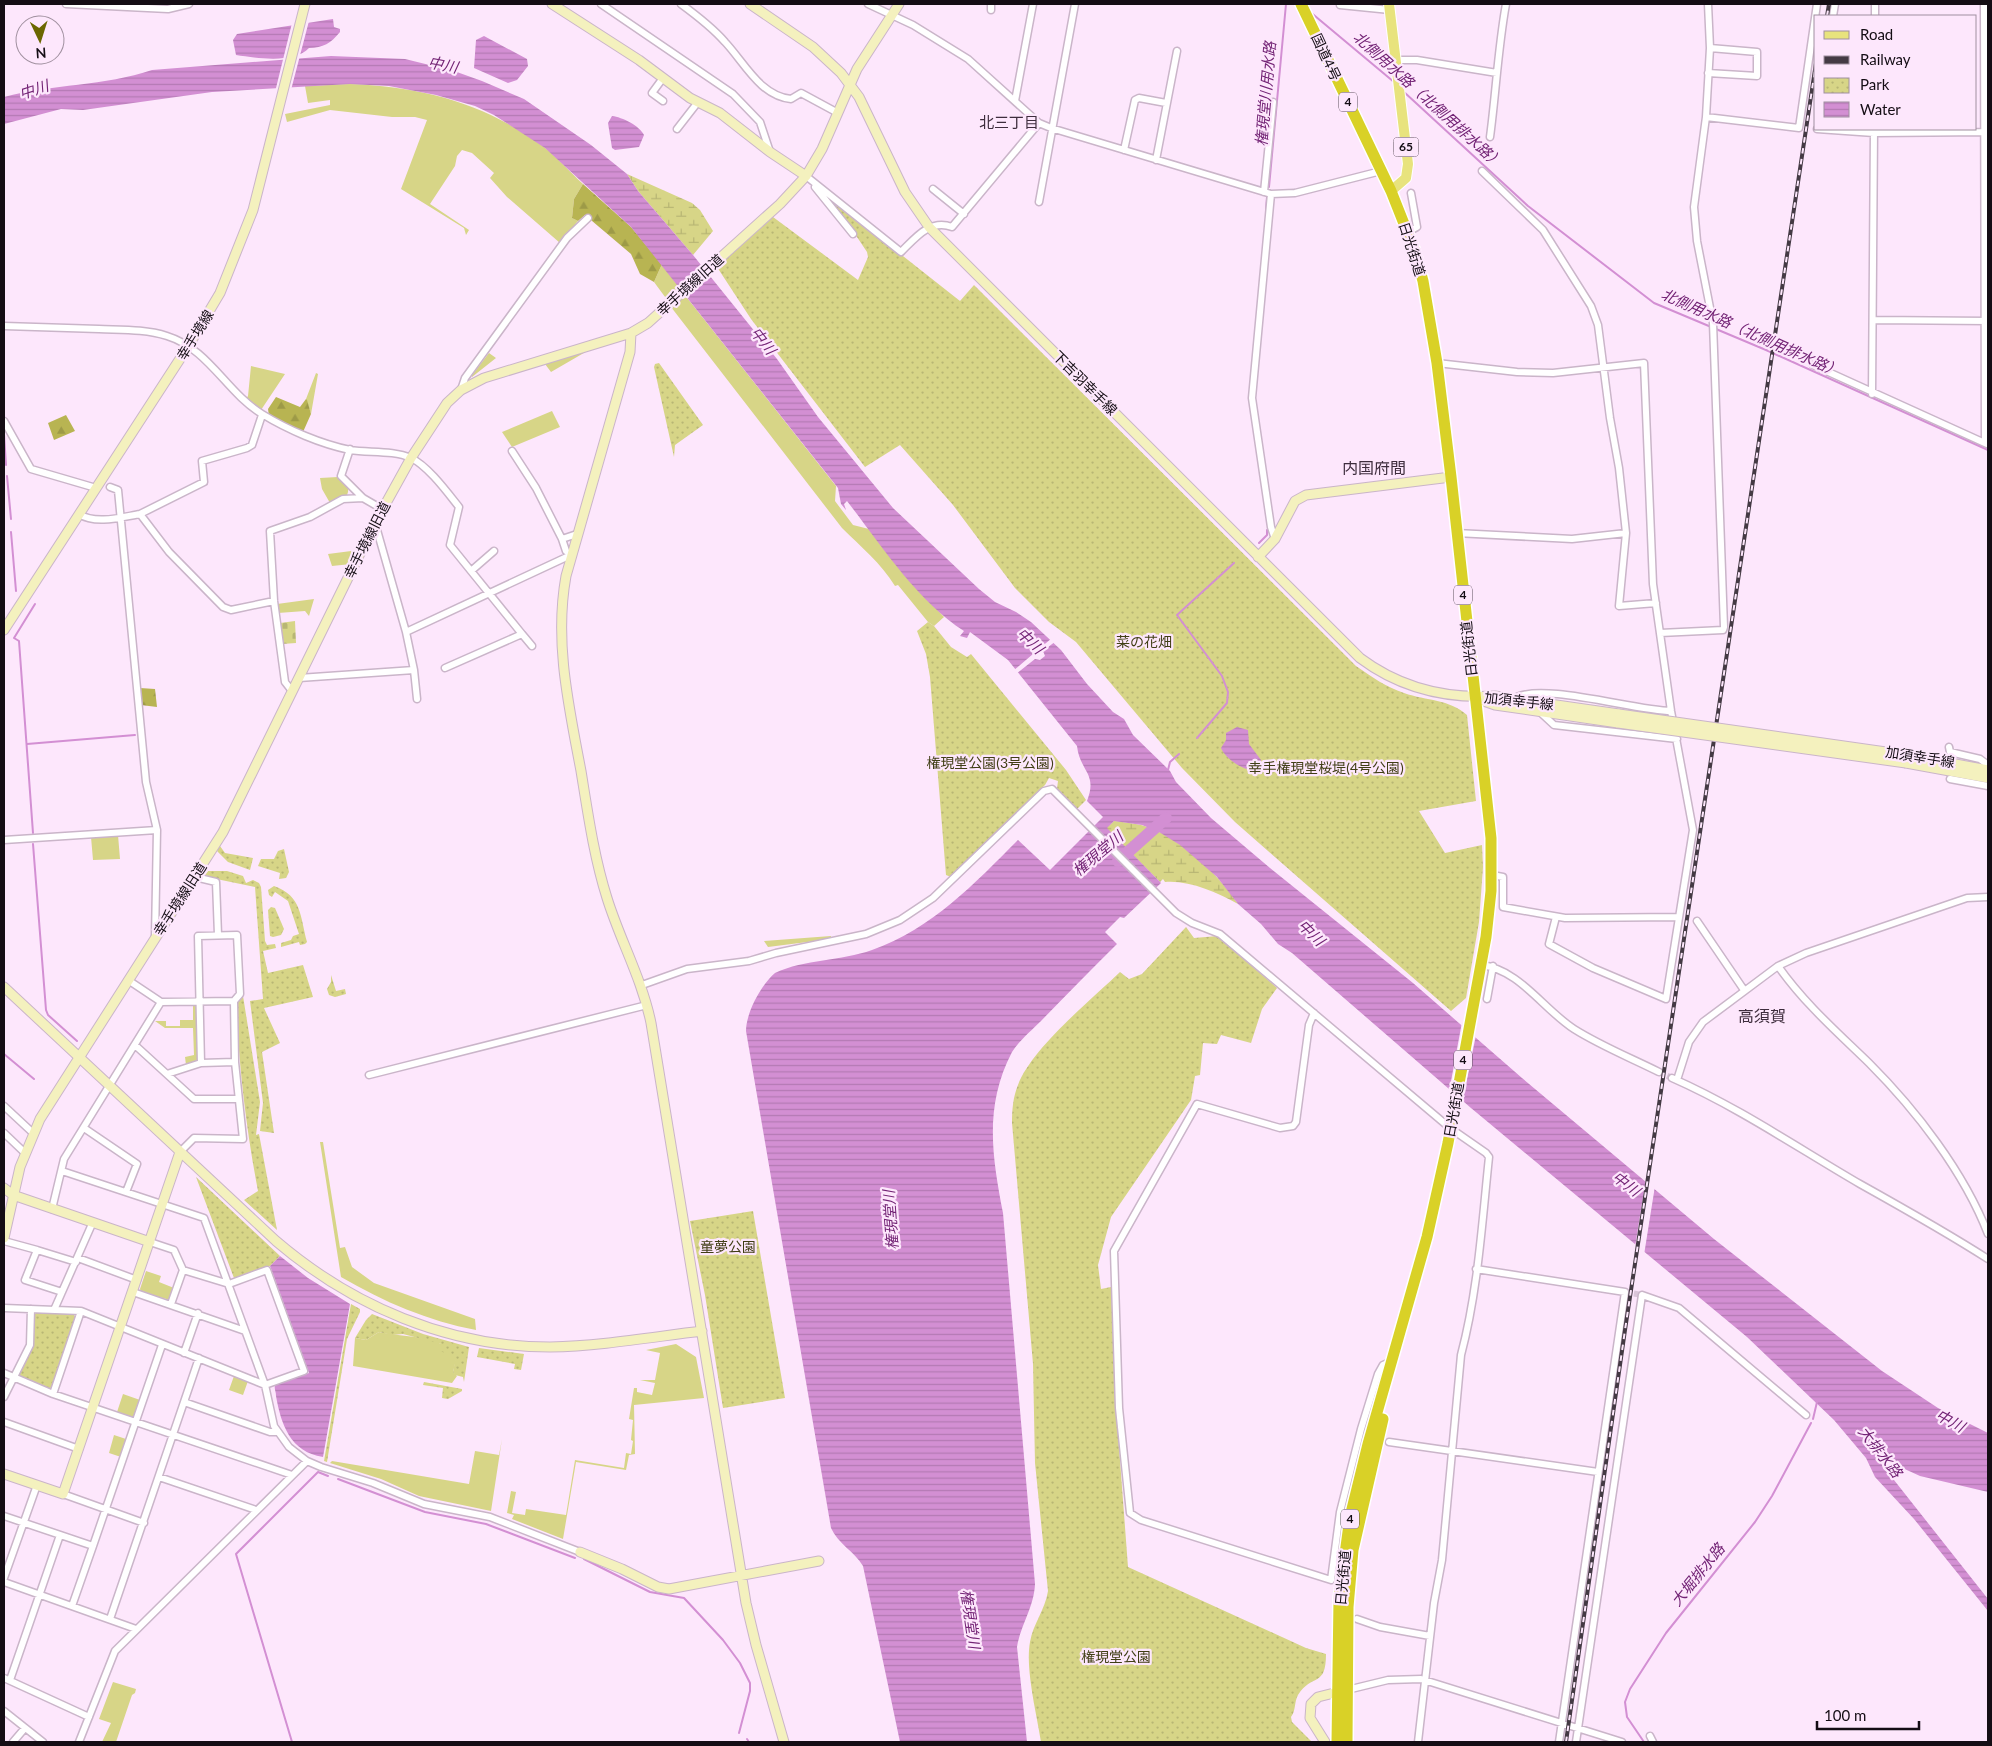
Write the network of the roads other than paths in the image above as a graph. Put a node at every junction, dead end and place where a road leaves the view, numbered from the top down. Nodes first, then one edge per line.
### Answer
1 (66, 4) edge
2 (189, 4) edge
3 (305, 4) edge
4 (552, 4) edge
5 (601, 4) edge
6 (681, 4) edge
7 (750, 4) edge
8 (868, 4) edge
9 (899, 4) edge
10 (1032, 4) edge
11 (1075, 4) edge
12 (1506, 4) edge
13 (1708, 4) edge
14 (1984, 4) edge
15 (1340, 6) dead end
16 (1389, 7) edge
17 (1303, 8) edge
18 (892, 14) junction
19 (1814, 25) edge
20 (1710, 48) junction
21 (1177, 51) dead end
22 (1396, 60) junction
23 (1496, 73) junction
24 (1708, 74) junction
25 (663, 78) junction
26 (850, 84) junction
27 (663, 101) dead end
28 (1015, 101) junction
29 (698, 102) junction
30 (1273, 102) dead end
31 (1166, 103) junction
32 (838, 113) junction
33 (1706, 118) junction
34 (1039, 122) junction
35 (1052, 128) junction
36 (677, 129) dead end
37 (1846, 130) edge
38 (1874, 131) edge
39 (1986, 132) edge
40 (1490, 137) dead end
41 (1124, 150) junction
42 (770, 152) junction
43 (1156, 160) junction
44 (1381, 171) junction
45 (1482, 171) dead end
46 (809, 179) junction
47 (933, 189) dead end
48 (1391, 191) junction
49 (1264, 192) junction
50 (1411, 193) dead end
51 (1271, 194) junction
52 (1039, 202) dead end
53 (964, 214) junction
54 (588, 218) dead end
55 (929, 226) junction
56 (1408, 232) junction
57 (854, 234) dead end
58 (1874, 320) junction
59 (1986, 321) edge
60 (4, 326) edge
61 (631, 333) junction
62 (189, 345) junction
63 (1437, 363) junction
64 (1813, 365) dead end
65 (1604, 368) junction
66 (1986, 378) edge
67 (461, 390) junction
68 (1872, 394) junction
69 (1986, 402) edge
70 (262, 415) junction
71 (4, 421) edge
72 (1986, 444) edge
73 (350, 450) junction
74 (512, 451) dead end
75 (411, 458) junction
76 (1451, 477) junction
77 (110, 487) dead end
78 (96, 488) junction
79 (363, 498) junction
80 (382, 509) junction
81 (79, 514) junction
82 (140, 514) junction
83 (120, 518) junction
84 (375, 523) junction
85 (1626, 533) junction
86 (577, 534) junction
87 (1456, 534) junction
88 (562, 539) junction
89 (1276, 539) junction
90 (494, 551) dead end
91 (571, 555) junction
92 (1258, 557) junction
93 (471, 570) junction
94 (491, 594) junction
95 (274, 600) junction
96 (1656, 604) junction
97 (4, 630) edge
98 (406, 632) junction
99 (1660, 633) junction
100 (522, 634) junction
101 (532, 646) dead end
102 (445, 668) dead end
103 (414, 670) junction
104 (299, 678) junction
105 (292, 691) junction
106 (1475, 697) junction
107 (417, 699) dead end
108 (1514, 699) junction
109 (1672, 711) junction
110 (1540, 712) junction
111 (1619, 718) junction
112 (1677, 739) junction
113 (1949, 747) dead end
114 (1907, 759) junction
115 (1988, 765) edge
116 (1988, 770) edge
117 (1988, 778) edge
118 (1950, 779) dead end
119 (1988, 786) edge
120 (156, 830) junction
121 (4, 840) edge
122 (1492, 875) junction
123 (195, 877) junction
124 (1988, 897) edge
125 (1556, 917) junction
126 (1679, 917) junction
127 (1697, 920) dead end
128 (218, 935) junction
129 (155, 938) junction
130 (1481, 965) junction
131 (1493, 966) junction
132 (1778, 966) junction
133 (128, 980) junction
134 (642, 985) junction
135 (4, 987) edge
136 (1744, 990) junction
137 (1487, 999) dead end
138 (234, 1001) junction
139 (162, 1002) junction
140 (200, 1002) junction
141 (648, 1005) junction
142 (1314, 1013) junction
143 (136, 1046) junction
144 (79, 1058) junction
145 (235, 1062) junction
146 (201, 1063) junction
147 (1659, 1072) tunnel mouth
148 (167, 1074) junction
149 (369, 1074) dead end
150 (111, 1086) junction
151 (238, 1099) junction
152 (4, 1106) edge
153 (1451, 1123) junction
154 (84, 1128) junction
155 (4, 1133) edge
156 (33, 1133) junction
157 (180, 1152) junction
158 (25, 1153) junction
159 (62, 1170) junction
160 (4, 1188) edge
161 (126, 1192) junction
162 (14, 1195) junction
163 (163, 1204) junction
164 (52, 1209) junction
165 (92, 1224) junction
166 (1988, 1234) edge
167 (4, 1239) edge
168 (150, 1242) junction
169 (37, 1250) junction
170 (1988, 1259) edge
171 (77, 1260) junction
172 (1476, 1269) junction
173 (183, 1270) junction
174 (137, 1280) junction
175 (229, 1284) junction
176 (62, 1292) junction
177 (133, 1292) junction
178 (171, 1304) junction
179 (4, 1308) edge
180 (30, 1309) junction
181 (54, 1310) junction
182 (81, 1311) junction
183 (198, 1313) junction
184 (120, 1328) junction
185 (245, 1331) junction
186 (702, 1331) junction
187 (162, 1344) junction
188 (184, 1353) junction
189 (199, 1358) junction
190 (1394, 1361) junction
191 (4, 1374) edge
192 (14, 1376) junction
193 (265, 1385) junction
194 (53, 1394) junction
195 (4, 1397) edge
196 (184, 1402) junction
197 (93, 1407) junction
198 (1806, 1415) dead end
199 (4, 1422) edge
200 (135, 1422) junction
201 (277, 1432) junction
202 (172, 1434) junction
203 (1389, 1442) dead end
204 (79, 1449) junction
205 (1454, 1450) junction
206 (307, 1461) junction
207 (1598, 1472) junction
208 (4, 1474) edge
209 (292, 1475) junction
210 (159, 1477) junction
211 (37, 1485) junction
212 (64, 1494) junction
213 (105, 1509) junction
214 (256, 1510) junction
215 (4, 1516) edge
216 (23, 1523) junction
217 (144, 1523) junction
218 (60, 1535) junction
219 (93, 1546) junction
220 (580, 1552) joint
221 (819, 1561) dead end
222 (741, 1574) junction
223 (4, 1578) edge
224 (4, 1582) edge
225 (39, 1594) junction
226 (72, 1606) junction
227 (110, 1618) junction
228 (1357, 1619) dead end
229 (136, 1628) junction
230 (1430, 1636) junction
231 (7, 1679) edge
232 (1426, 1680) junction
233 (1342, 1691) junction
234 (4, 1711) edge
235 (88, 1716) junction
236 (1561, 1722) junction
237 (25, 1728) junction
238 (1578, 1728) junction
239 (14, 1742) edge
240 (43, 1742) edge
241 (79, 1742) edge
242 (784, 1742) edge
243 (1325, 1742) edge
244 (1337, 1742) edge
245 (1347, 1742) edge
246 (1418, 1742) edge
247 (1559, 1742) edge
248 (1576, 1742) edge
249 (1622, 1742) edge

1 - 2 street
3 - 62 street, 幸手境線
4 - 25 street
5 - 42 street
6 - 32 street
7 - 26 street, 下吉羽幸手線
8 - 18 street
9 - 18 street, 幸手境線旧道
10 - 28 street
11 - 35 street
12 - 23 street
13 - 20 street
14 - 39 street
15 - 16 street
16 - 22 main road, 65
17 - 44 highway, 国道4号 / 4
18 - 26 street, 幸手境線旧道
18 - 28 street
19 - 33 street
20 - 24 street
20 - 24 street
21 - 31 street
22 - 23 street
22 - 48 main road, 65
23 - 40 street
24 - 33 street
25 - 27 street
25 - 29 street
26 - 32 street, 幸手境線旧道
26 - 55 street, 下吉羽幸手線
28 - 34 street
29 - 36 street
29 - 42 street
30 - 49 street
31 - 41 street
31 - 43 street
32 - 46 street, 幸手境線旧道
33 - 99 street
34 - 35 street
34 - 53 street
35 - 41 street
35 - 52 street
37 - 38 street
38 - 39 street
38 - 58 street
39 - 59 street
41 - 43 street
42 - 46 street
43 - 49 street
44 - 48 highway, 国道4号 / 4
44 - 51 street
45 - 65 street
46 - 55 street
46 - 57 street
46 - 61 street, 幸手境線旧道
47 - 53 street
48 - 56 highway, 日光街道 / 4
49 - 51 street
50 - 56 street
51 - 89 street
53 - 55 street
54 - 67 street
55 - 92 street, 下吉羽幸手線
56 - 63 highway, 日光街道 / 4
58 - 59 street
58 - 68 street
59 - 66 street
60 - 62 street
61 - 67 street, 幸手境線旧道
61 - 86 street
62 - 70 street
62 - 78 street, 幸手境線
63 - 65 street
63 - 76 highway, 日光街道 / 4
64 - 68 street
65 - 85 street
65 - 96 street
66 - 69 street
67 - 75 street, 幸手境線旧道
68 - 72 street
69 - 72 street
70 - 73 street
70 - 82 street
71 - 78 street
73 - 75 street
73 - 79 street
74 - 88 street
75 - 80 street, 幸手境線旧道
75 - 93 street
76 - 87 highway, 日光街道 / 4
76 - 89 street
77 - 83 street
78 - 81 street, 幸手境線
79 - 80 street
79 - 95 street
80 - 84 street, 幸手境線旧道
81 - 83 street
81 - 97 street, 幸手境線
82 - 83 street
82 - 95 street
83 - 120 street
84 - 98 street
84 - 104 street, 幸手境線旧道
85 - 87 street
85 - 96 street
86 - 88 street
86 - 91 street
87 - 106 highway, 日光街道 / 4
88 - 91 street
89 - 92 street
90 - 93 street
91 - 94 street
91 - 134 street
92 - 106 street, 下吉羽幸手線
93 - 94 street
94 - 98 street
94 - 100 street
95 - 105 street
96 - 99 street
98 - 103 street
99 - 109 street
100 - 101 street
100 - 102 street
103 - 104 street
103 - 107 street
104 - 105 street, 幸手境線旧道
105 - 123 street, 幸手境線旧道
106 - 108 street, 加須幸手線
106 - 110 street, 加須幸手線
106 - 122 highway, 日光街道 / 4
108 - 109 street
108 - 111 street, 加須幸手線
109 - 112 street
110 - 111 street, 加須幸手線
110 - 112 street
111 - 114 street, 加須幸手線, bridge
112 - 126 street
113 - 115 street
114 - 116 street, 加須幸手線
114 - 117 street, 加須幸手線
118 - 119 street
120 - 121 street
120 - 129 street
122 - 125 street
122 - 130 highway, 日光街道 / 4
123 - 128 street
123 - 129 street, 幸手境線旧道
124 - 132 street
125 - 126 street
125 - 126 street
127 - 136 street
128 - 138 street
128 - 140 street
129 - 133 street, 幸手境線旧道
130 - 131 street
130 - 153 highway, 日光街道 / 4
131 - 137 street
131 - 147 street
132 - 136 street
132 - 166 street
133 - 139 street
133 - 144 street, 幸手境線旧道
134 - 141 street
134 - 142 street
135 - 144 street
136 - 170 street
138 - 140 street
138 - 145 street
139 - 140 street
139 - 143 street
140 - 146 street
141 - 149 street
141 - 186 street
142 - 153 street
142 - 190 street
143 - 148 street
143 - 150 street
144 - 150 street
144 - 156 street, 幸手境線旧道
145 - 146 street
145 - 151 street
146 - 148 street
148 - 151 street
150 - 154 street
150 - 157 street
151 - 157 street
152 - 156 street
153 - 172 street
153 - 190 highway, 日光街道 / 4
154 - 159 street
154 - 161 street
155 - 158 street
156 - 158 street, 幸手境線旧道
157 - 163 street
157 - 186 street
158 - 162 street, 幸手境線旧道
159 - 161 street
159 - 164 street
160 - 162 street
161 - 163 street
162 - 164 street
162 - 167 street, 幸手境線旧道
163 - 168 street
163 - 175 street
164 - 165 street
165 - 168 street
165 - 171 street
167 - 169 street
168 - 173 street
168 - 174 street
169 - 171 street
169 - 176 street
171 - 174 street
171 - 176 street
172 - 205 street
172 - 207 street
173 - 175 street
173 - 178 street
174 - 177 street
175 - 185 street
175 - 193 street
176 - 181 street
177 - 178 street
177 - 184 street
178 - 183 street
179 - 180 street
180 - 181 street
180 - 192 street
181 - 182 street
182 - 184 street
182 - 194 street
183 - 185 street
183 - 188 street
184 - 187 street
184 - 197 street
185 - 193 street
186 - 222 street
187 - 188 street
187 - 200 street
188 - 189 street
189 - 193 street
189 - 196 street
190 - 233 highway, 日光街道 / 4
191 - 192 street
192 - 194 street
192 - 195 street
193 - 201 street
194 - 197 street
196 - 201 street
196 - 202 street
197 - 200 street
197 - 204 street
198 - 238 street
199 - 204 street
200 - 202 street
200 - 213 street
201 - 206 street
202 - 209 street
202 - 210 street
203 - 205 street
204 - 212 street
205 - 207 street
205 - 230 street
206 - 209 street
206 - 220 street
207 - 236 street
208 - 211 street
209 - 214 street
210 - 214 street
210 - 217 street
211 - 212 street
211 - 216 street
212 - 213 street
213 - 217 street
213 - 219 street
214 - 229 street
215 - 216 street
216 - 218 street
216 - 223 street
217 - 227 street
218 - 219 street
218 - 225 street
219 - 226 street
220 - 222 street
221 - 222 street
222 - 242 street
224 - 225 street
225 - 226 street
225 - 231 street
226 - 227 street
227 - 229 street
228 - 230 street
229 - 235 street
230 - 232 street
231 - 235 street
232 - 233 street
232 - 236 street
232 - 246 street
233 - 243 street
233 - 244 highway, 日光街道 / 4
233 - 245 highway, 日光街道 / 4
234 - 237 street
235 - 241 street
236 - 238 street
236 - 247 street
237 - 239 street
237 - 240 street
238 - 248 street
238 - 249 street

